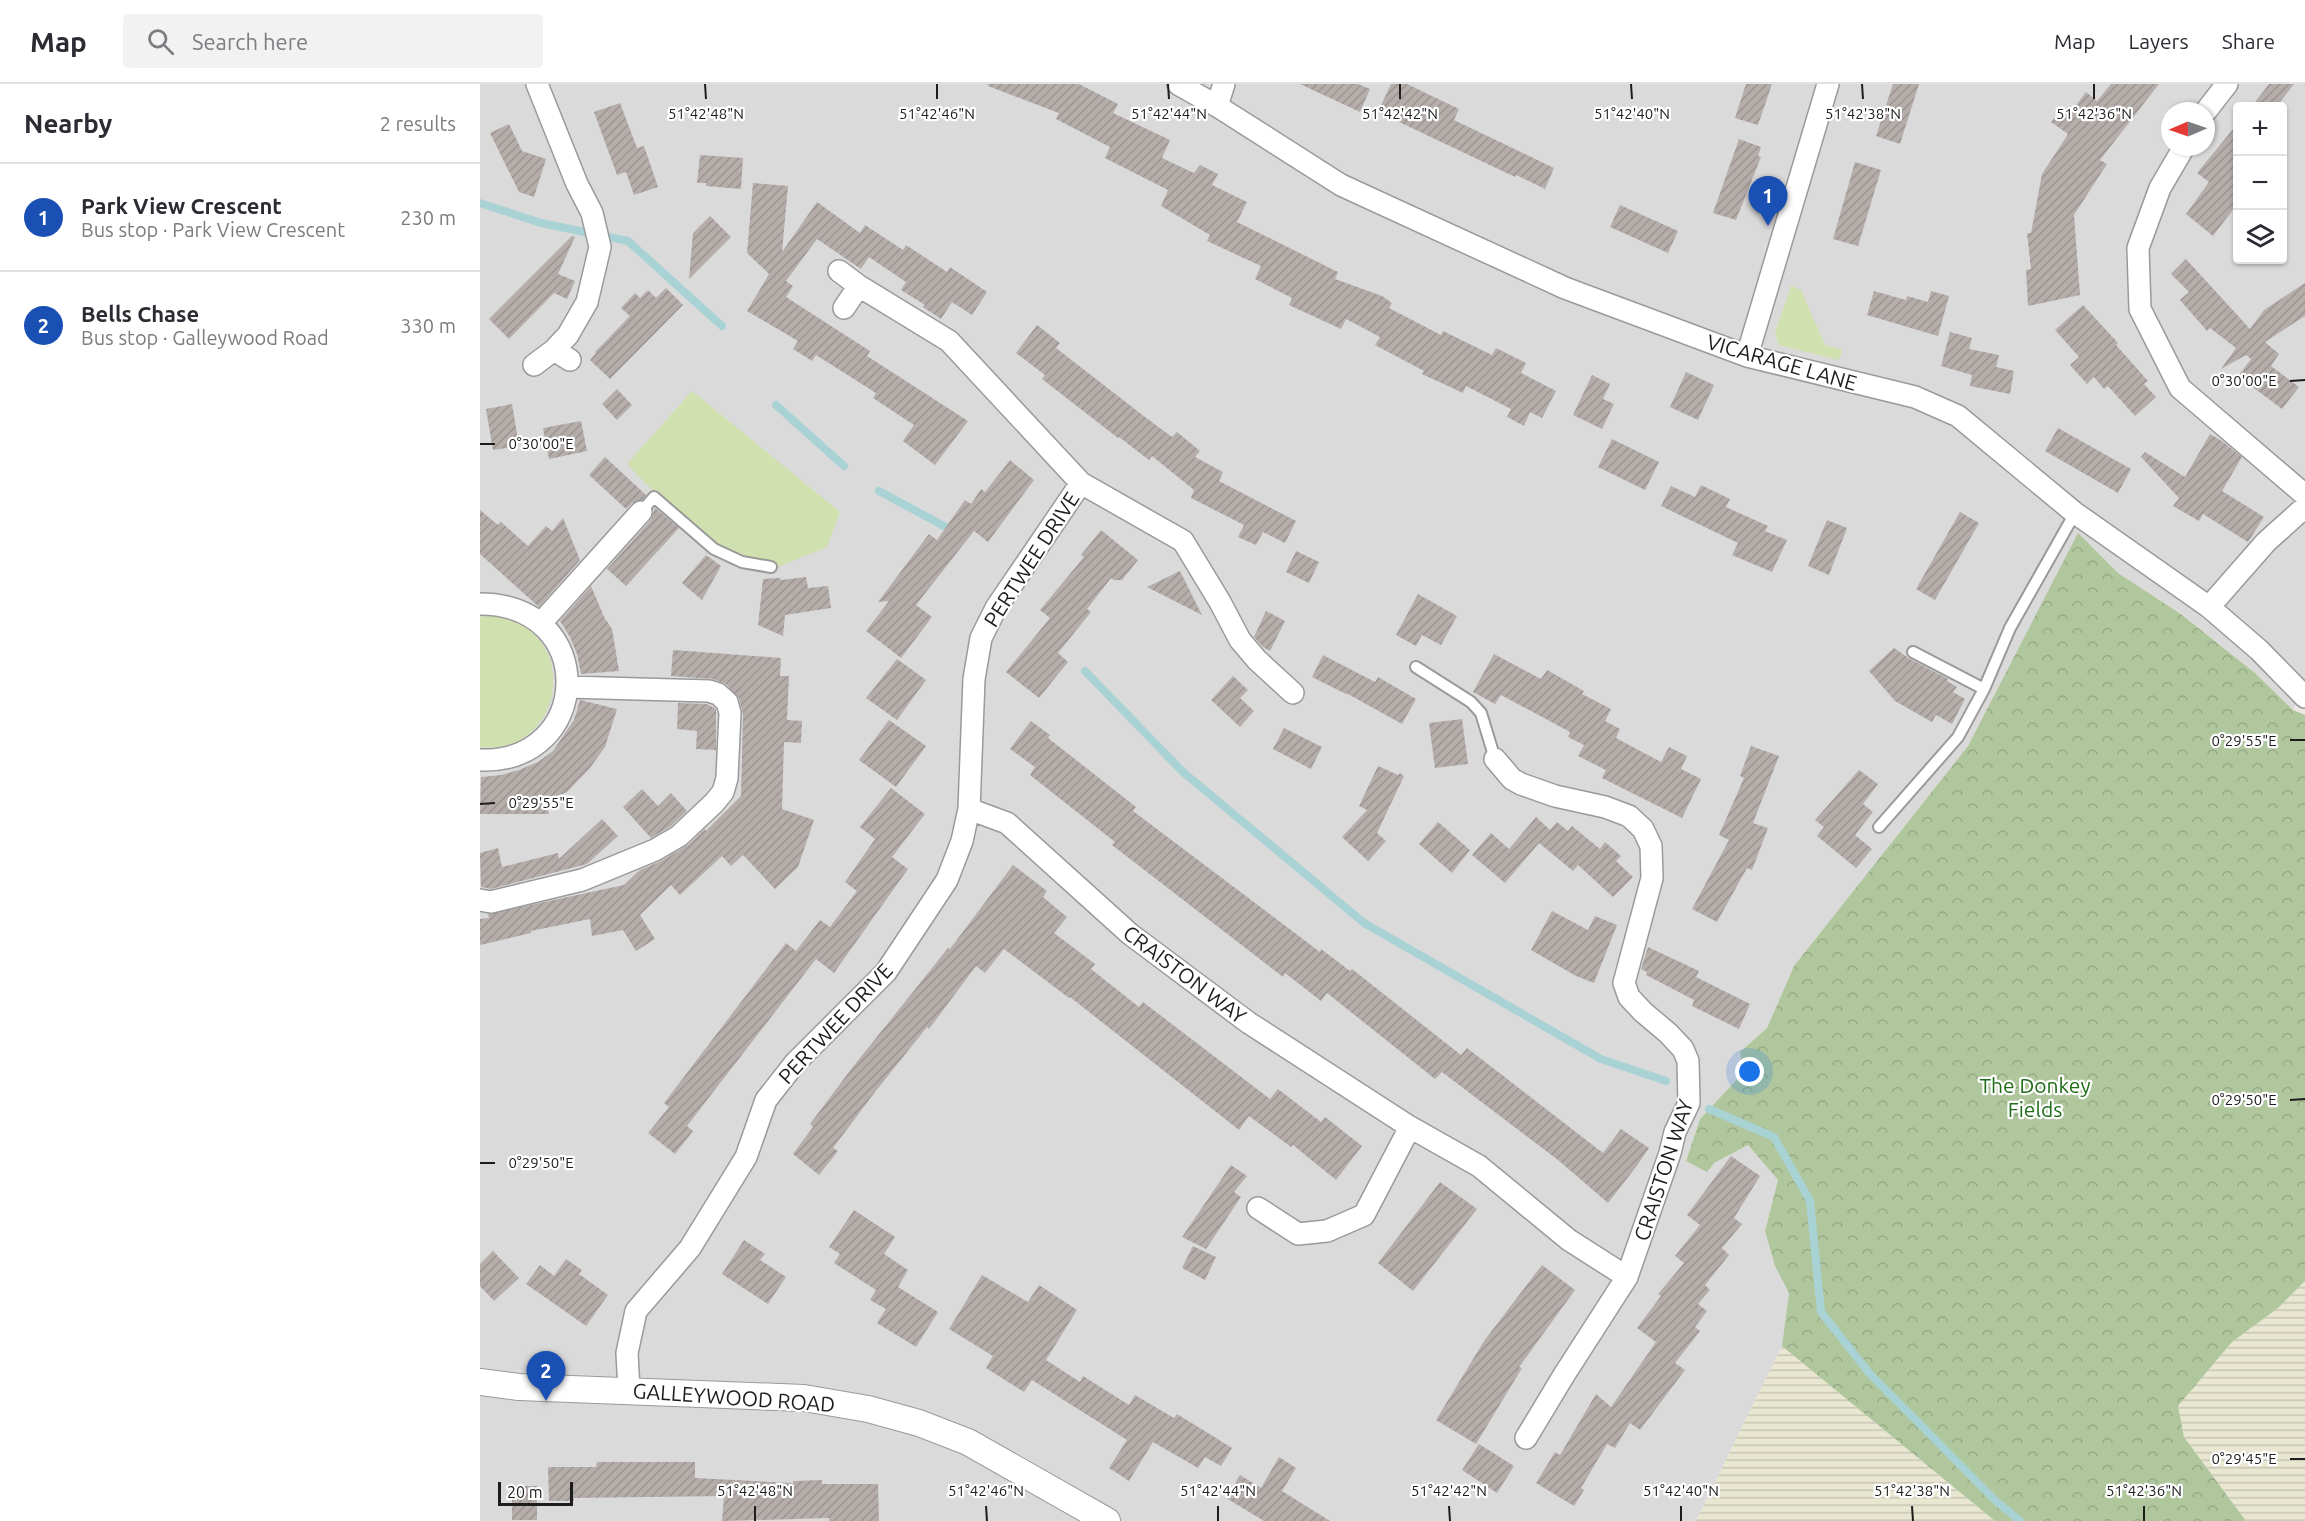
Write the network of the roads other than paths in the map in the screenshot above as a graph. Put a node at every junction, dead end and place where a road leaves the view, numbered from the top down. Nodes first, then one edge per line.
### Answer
1 (537, 84) edge
2 (1178, 84) edge
3 (1224, 84) edge
4 (1828, 84) edge
5 (2227, 84) edge
6 (2213, 102) edge
7 (1217, 106) junction
8 (2179, 156) edge
9 (839, 271) dead end
10 (859, 286) junction
11 (844, 308) dead end
12 (1747, 357) junction
13 (534, 365) dead end
14 (1081, 483) junction
15 (2305, 495) edge
16 (2305, 507) edge
17 (641, 512) joint
18 (2076, 513) junction
19 (771, 567) dead end
20 (480, 604) edge
21 (2209, 607) junction
22 (541, 623) junction
23 (1913, 652) dead end
24 (1416, 667) dead end
25 (568, 687) junction
26 (1984, 688) junction
27 (1293, 693) dead end
28 (2305, 698) edge
29 (1495, 759) joint
30 (480, 760) edge
31 (969, 809) junction
32 (1879, 827) dead end
33 (480, 900) edge
34 (1410, 1127) junction
35 (1258, 1208) dead end
36 (1627, 1277) junction
37 (480, 1382) edge
38 (629, 1390) junction
39 (1526, 1438) dead end
40 (1107, 1521) edge

1 - 13 street
2 - 7 street, VICARAGE LANE
3 - 7 street
4 - 12 street
5 - 6 street
7 - 12 street, VICARAGE LANE
8 - 15 street
9 - 10 street, PERTWEE DRIVE
10 - 11 street
10 - 14 street, PERTWEE DRIVE
12 - 18 street, VICARAGE LANE
14 - 27 street, PERTWEE DRIVE
14 - 31 street, PERTWEE DRIVE
16 - 21 street
17 - 19 lane
17 - 22 street
18 - 21 street, VICARAGE LANE
18 - 26 lane
20 - 22 street
21 - 28 street, VICARAGE LANE
22 - 25 street
23 - 26 lane
24 - 29 lane
25 - 30 street
25 - 33 street
26 - 32 lane
29 - 36 street, CRAISTON WAY
31 - 34 street, CRAISTON WAY
31 - 38 street, PERTWEE DRIVE
34 - 35 street
34 - 36 street, CRAISTON WAY
36 - 39 street, CRAISTON WAY
37 - 38 street, GALLEYWOOD ROAD
38 - 40 street, GALLEYWOOD ROAD

